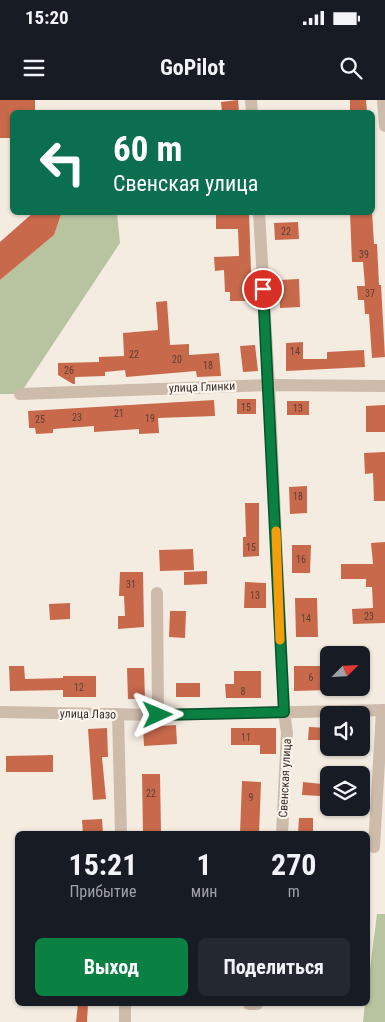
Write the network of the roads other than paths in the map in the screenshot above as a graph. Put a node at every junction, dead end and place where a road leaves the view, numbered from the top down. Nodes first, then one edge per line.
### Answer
1 (383, 100) edge
2 (385, 126) edge
3 (259, 215) edge
4 (269, 385) junction
5 (385, 386) edge
6 (20, 394) dead end
7 (157, 593) dead end
8 (383, 710) edge
9 (0, 712) edge
10 (284, 712) junction
11 (118, 714) junction
12 (158, 715) junction
13 (121, 831) edge
14 (282, 831) edge
15 (374, 847) dead end
16 (125, 1006) edge
17 (125, 1022) edge

1 - 2 street
3 - 4 street, Свенская улица
4 - 5 street, улица Глинки
4 - 6 street, улица Глинки
4 - 10 street, Свенская улица
7 - 12 street
8 - 10 street, улица Лазо
8 - 15 street
9 - 11 street, улица Лазо
10 - 12 street, улица Лазо
10 - 14 street, Свенская улица
11 - 12 street, улица Лазо
11 - 13 street
16 - 17 street

